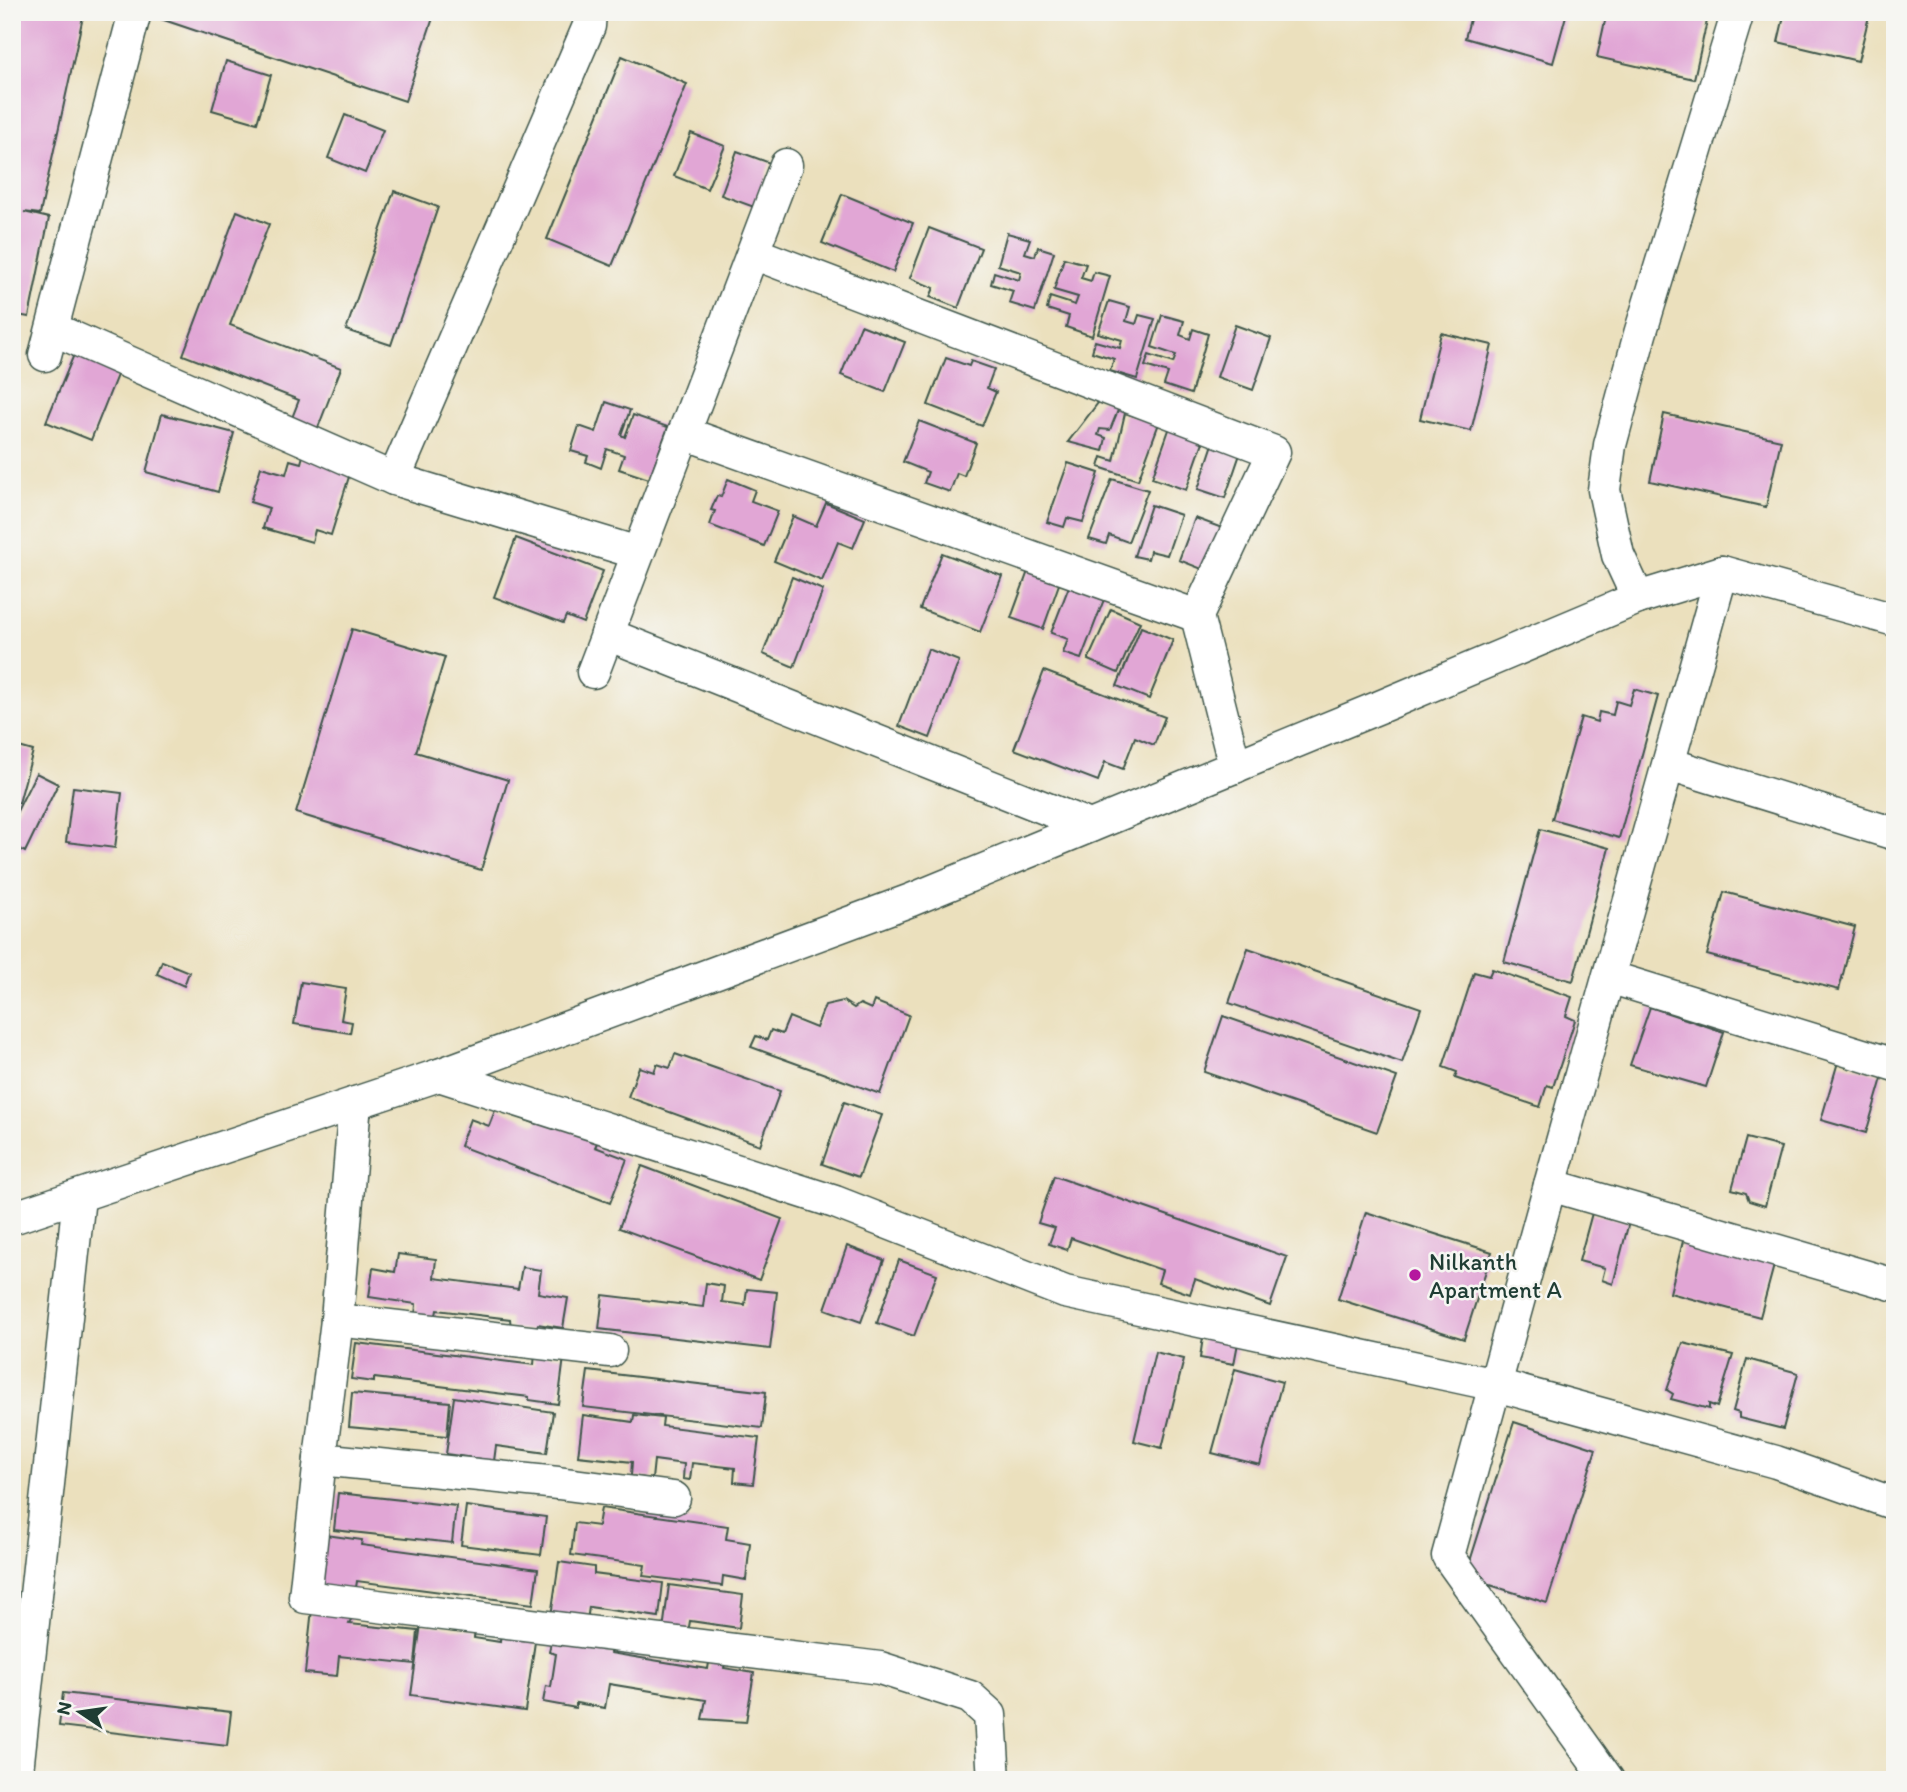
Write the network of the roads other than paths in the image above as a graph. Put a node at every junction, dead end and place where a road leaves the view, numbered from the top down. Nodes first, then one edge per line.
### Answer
1 (135, 12) edge
2 (590, 12) edge
3 (1738, 12) edge
4 (786, 165) dead end
5 (753, 253) junction
6 (684, 433) junction
7 (394, 479) junction
8 (638, 553) junction
9 (1722, 572) junction
10 (1639, 598) junction
11 (1197, 616) junction
12 (1895, 620) edge
13 (607, 634) junction
14 (593, 672) dead end
15 (1669, 764) junction
16 (1235, 767) junction
17 (1090, 826) junction
18 (1895, 834) edge
19 (1609, 977) junction
20 (1895, 1065) edge
21 (439, 1074) junction
22 (355, 1103) junction
23 (1550, 1185) junction
24 (79, 1197) junction
25 (12, 1218) edge
26 (1895, 1285) edge
27 (337, 1320) junction
28 (610, 1351) dead end
29 (1496, 1385) junction
30 (320, 1459) junction
31 (674, 1498) dead end
32 (1895, 1504) edge
33 (16, 1780) edge
34 (994, 1780) edge
35 (1608, 1780) edge

1 - 7 street
2 - 7 street
3 - 10 street
4 - 5 street
5 - 6 street
5 - 11 street
6 - 8 street
6 - 11 street
7 - 8 street
8 - 13 street
9 - 10 street
9 - 12 street
9 - 15 street
10 - 16 street
11 - 16 street
13 - 14 street
13 - 17 street
15 - 18 street
15 - 19 street
16 - 17 street
17 - 21 street
19 - 20 street
19 - 23 street
21 - 22 street
21 - 29 street
22 - 24 street
22 - 27 street
23 - 26 street
23 - 29 street
24 - 25 street
24 - 33 street
27 - 28 street
27 - 30 street
29 - 32 street
29 - 35 street
30 - 31 street
30 - 34 street

